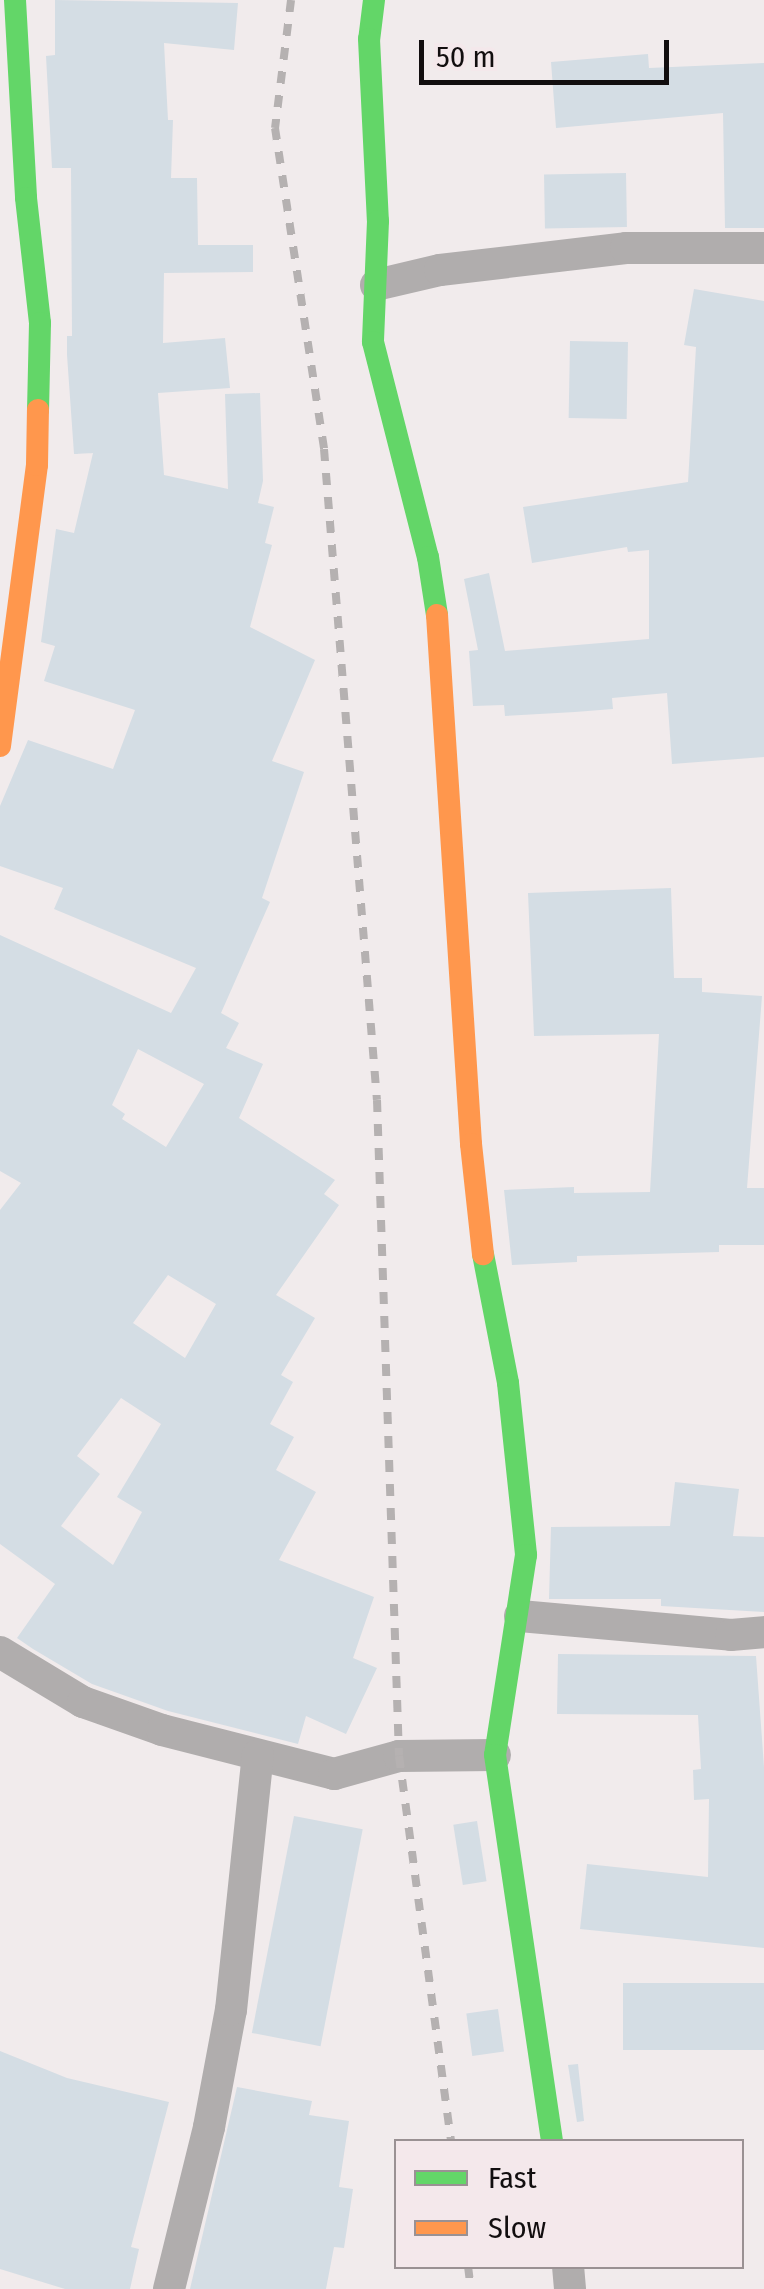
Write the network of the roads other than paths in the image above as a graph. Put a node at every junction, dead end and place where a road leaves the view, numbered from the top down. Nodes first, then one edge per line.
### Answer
1 (15, 0) edge
2 (374, 0) edge
3 (764, 248) edge
4 (376, 285) junction
5 (4, 696) edge
6 (0, 746) edge
7 (520, 1616) junction
8 (764, 1632) edge
9 (0, 1652) edge
10 (258, 1754) junction
11 (494, 1755) junction
12 (552, 2139) edge
13 (168, 2289) edge

1 - 5 street
2 - 4 street
3 - 4 street
4 - 7 street
5 - 6 street
7 - 8 street
7 - 11 street
9 - 10 street
10 - 11 street
10 - 13 street
11 - 12 street

